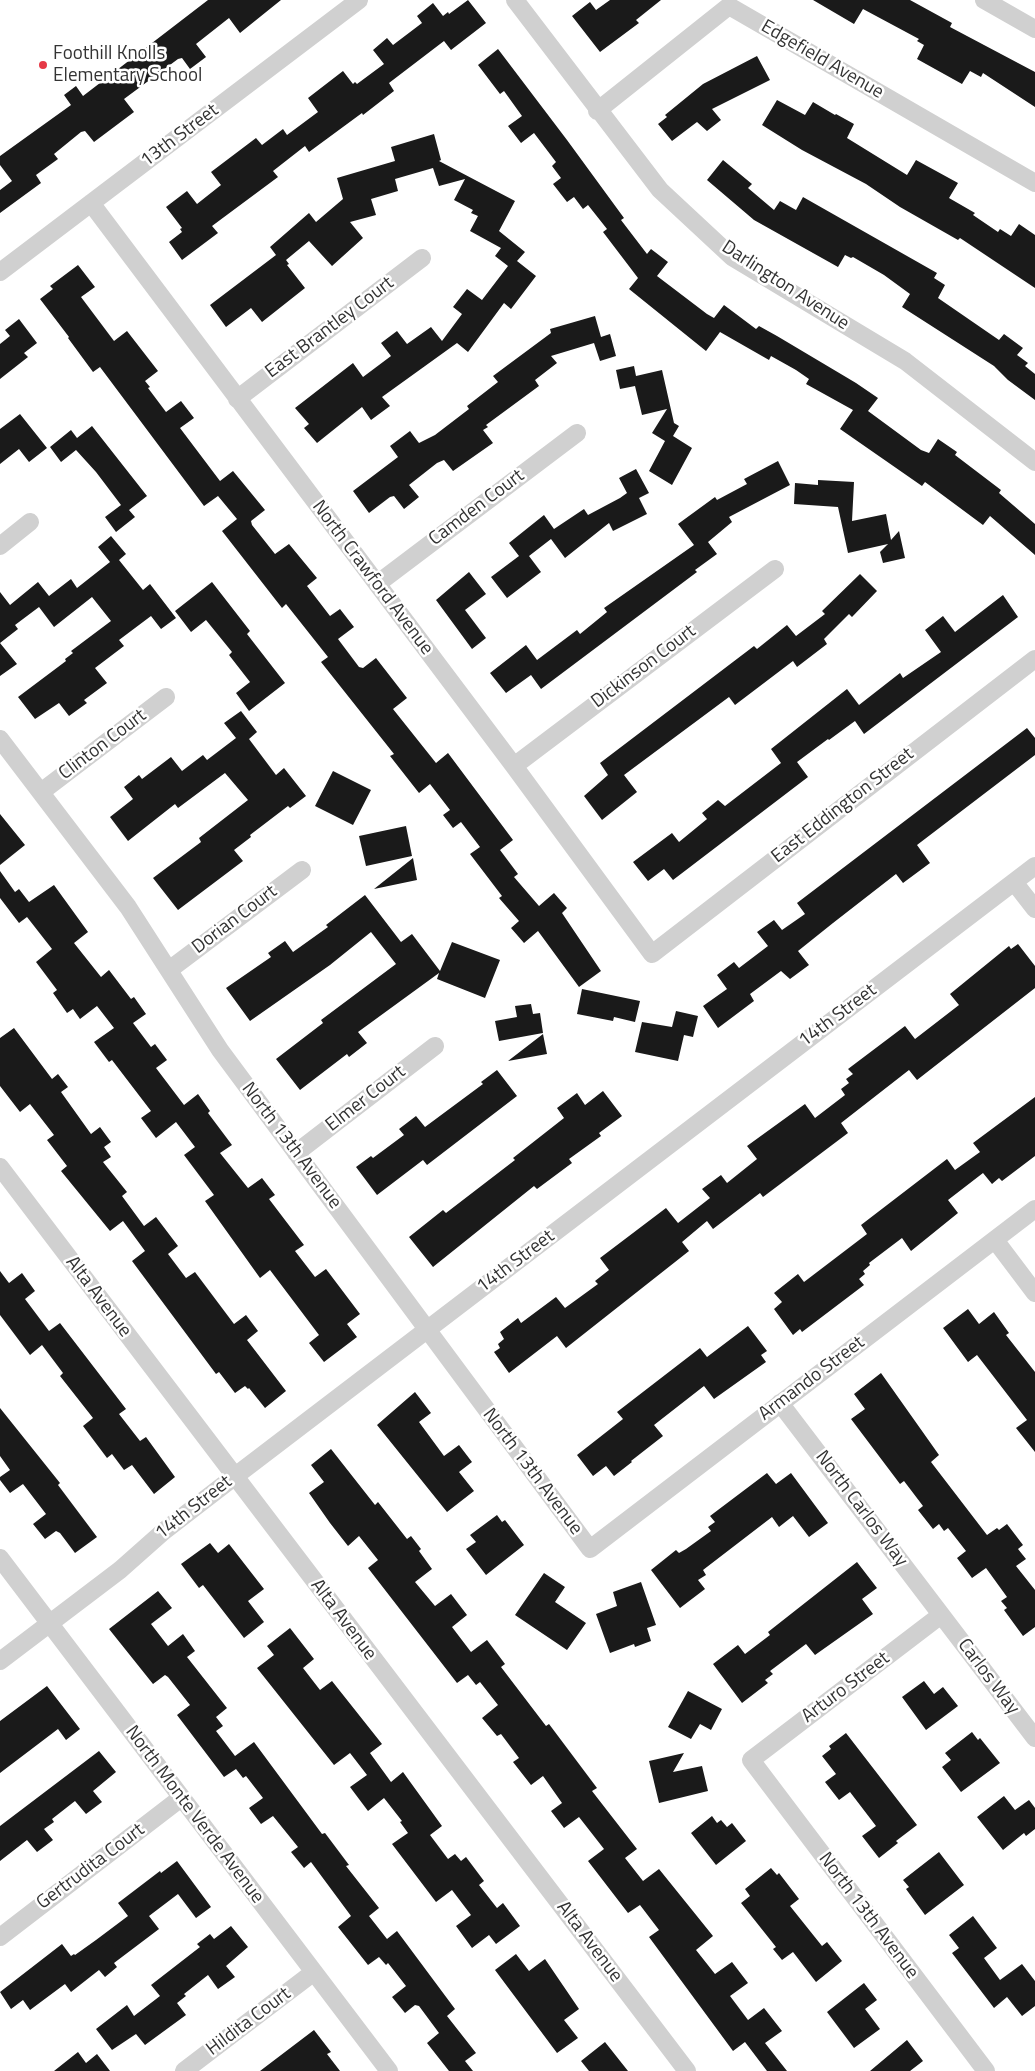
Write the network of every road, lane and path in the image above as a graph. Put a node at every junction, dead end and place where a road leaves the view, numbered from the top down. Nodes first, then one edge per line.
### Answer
1 (359, 0) edge
2 (515, 0) edge
3 (984, 0) edge
4 (1035, 28) edge
5 (597, 110) junction
6 (1035, 183) edge
7 (91, 203) junction
8 (422, 258) dead end
9 (0, 272) edge
10 (237, 399) junction
11 (577, 433) dead end
12 (1035, 462) edge
13 (30, 522) dead end
14 (0, 546) edge
15 (775, 569) dead end
16 (377, 584) junction
17 (1035, 659) edge
18 (166, 698) dead end
19 (0, 739) edge
20 (514, 766) junction
21 (41, 792) junction
22 (1035, 866) edge
23 (302, 870) dead end
24 (1014, 882) junction
25 (1035, 909) edge
26 (652, 954) joint
27 (169, 970) junction
28 (435, 1046) dead end
29 (296, 1153) junction
30 (0, 1167) edge
31 (1035, 1209) edge
32 (995, 1240) junction
33 (1035, 1293) edge
34 (427, 1330) junction
35 (780, 1403) junction
36 (234, 1476) junction
37 (590, 1549) joint
38 (0, 1558) edge
39 (941, 1615) junction
40 (49, 1623) junction
41 (0, 1661) edge
42 (1035, 1738) edge
43 (751, 1760) joint
44 (181, 1798) junction
45 (0, 1936) edge
46 (314, 1972) junction
47 (184, 2071) edge
48 (389, 2071) edge
49 (687, 2071) edge
50 (986, 2071) edge

1 - 7 street, 13th Street
2 - 5 street, Darlington Avenue
3 - 4 street
5 - 6 street, Edgefield Avenue
5 - 12 street, Darlington Avenue
7 - 9 street, 13th Street
7 - 10 street, North Crawford Avenue
8 - 10 street, East Brantley Court
10 - 16 street, North Crawford Avenue
11 - 16 street, Camden Court
13 - 14 street
15 - 20 street, Dickinson Court
16 - 20 street, North Crawford Avenue
17 - 26 street, East Eddington Street
18 - 21 street, Clinton Court
19 - 21 street, North 13th Avenue
20 - 26 street, North Crawford Avenue
21 - 27 street, North 13th Avenue
22 - 24 street, 14th Street
23 - 27 street, Dorian Court
24 - 25 street
24 - 34 street, 14th Street
27 - 29 street, North 13th Avenue
28 - 29 street, Elmer Court
29 - 34 street, North 13th Avenue
30 - 36 street, Alta Avenue
31 - 32 street, Armando Street
32 - 33 street
32 - 35 street, Armando Street
34 - 36 street, 14th Street
34 - 37 street, North 13th Avenue
35 - 37 street, Armando Street
35 - 39 street, North Carlos Way
36 - 40 street, 14th Street
36 - 49 street, Alta Avenue
38 - 40 street, North Monte Verde Avenue
39 - 42 street, Carlos Way
39 - 43 street, Arturo Street
40 - 41 street, 14th Street
40 - 44 street, North Monte Verde Avenue
43 - 50 street, North 13th Avenue
44 - 45 street, Gertrudita Court
44 - 46 street, North Monte Verde Avenue
46 - 47 street, Hildita Court
46 - 48 street, North Monte Verde Avenue

